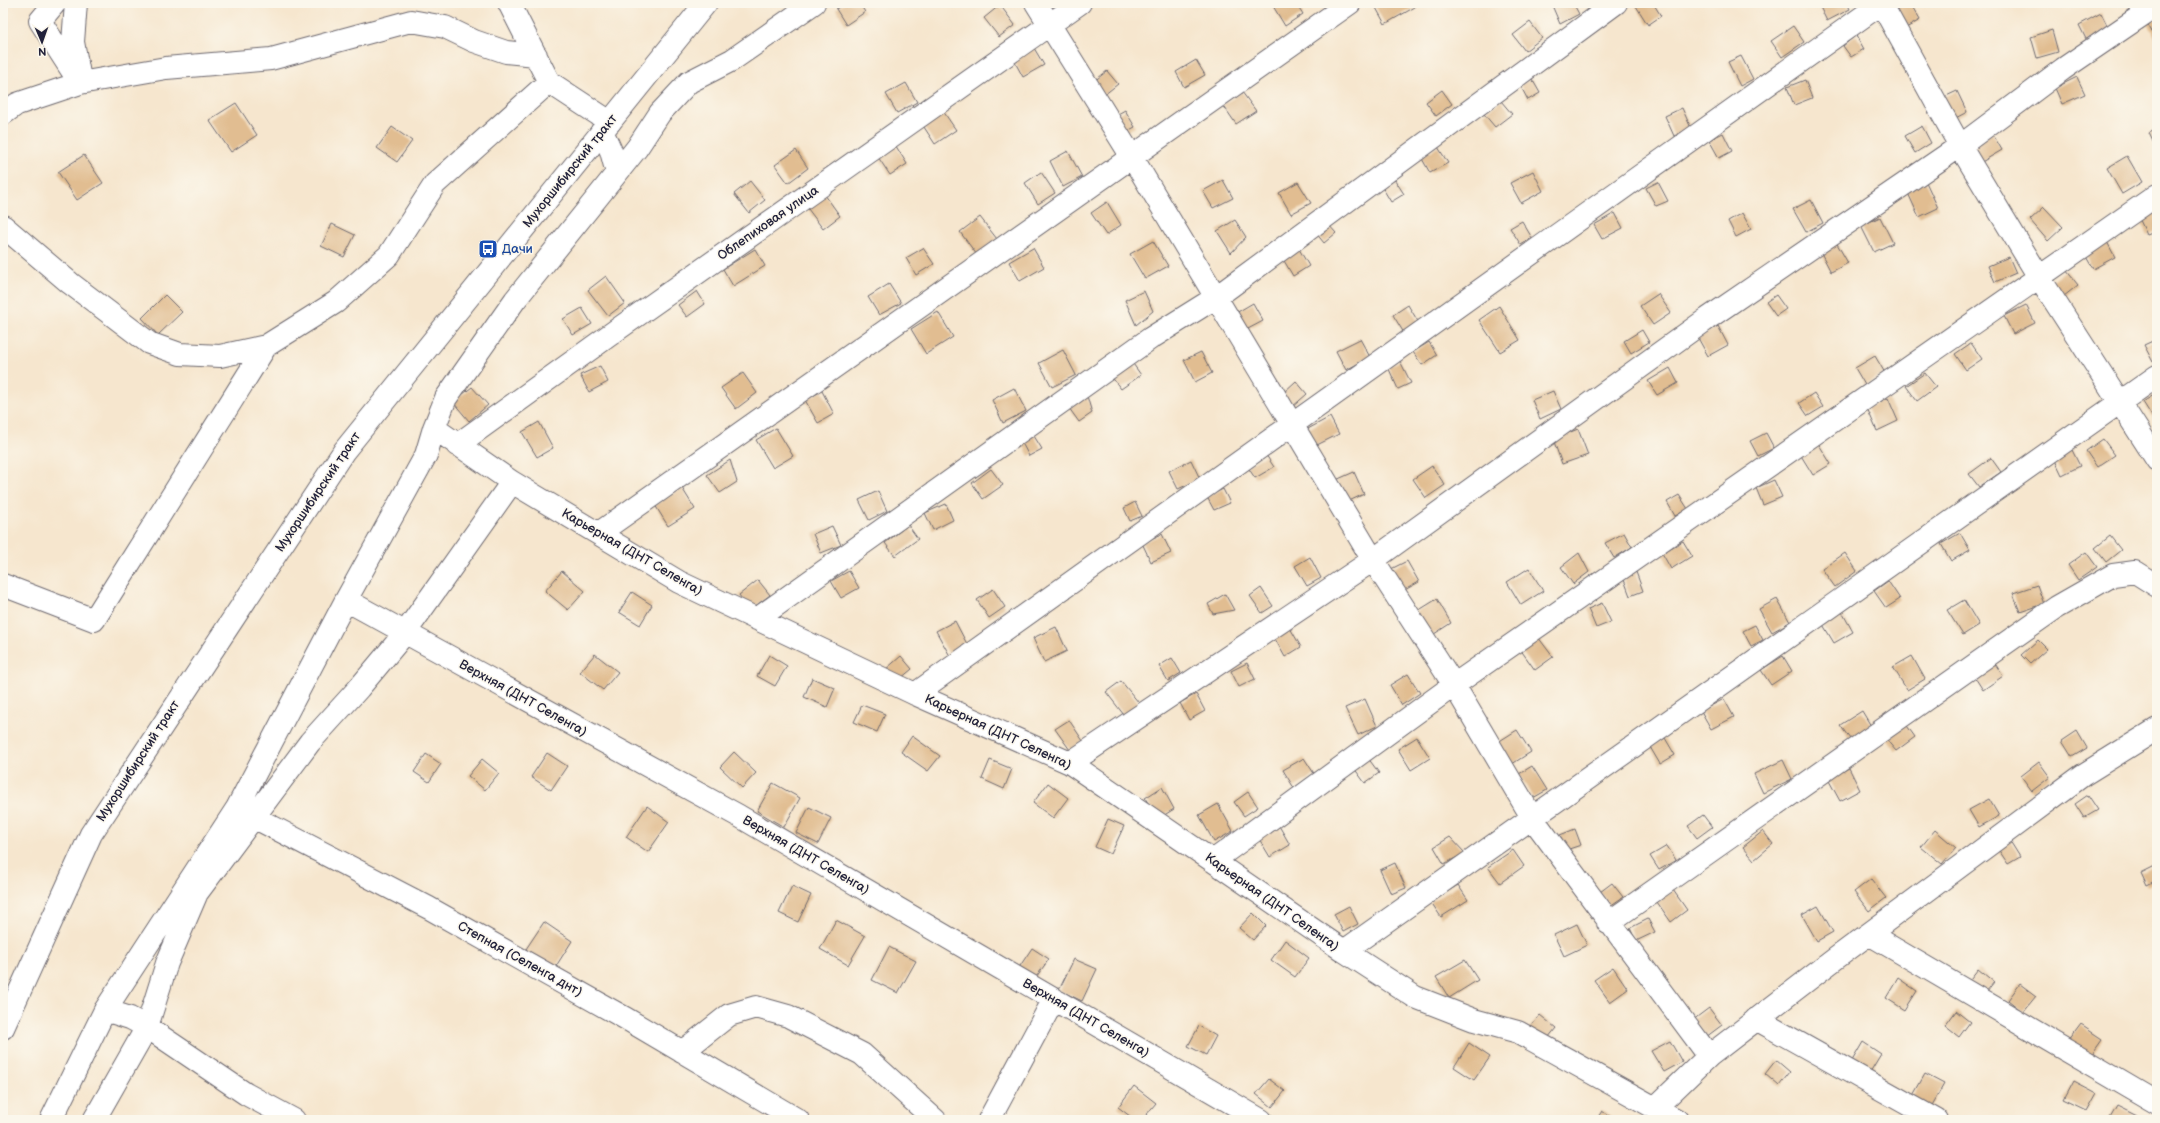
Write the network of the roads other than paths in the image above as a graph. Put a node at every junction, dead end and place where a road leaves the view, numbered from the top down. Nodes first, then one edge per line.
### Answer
1 (55, 3) edge
2 (76, 3) edge
3 (509, 3) edge
4 (706, 3) edge
5 (814, 3) edge
6 (1036, 3) edge
7 (1080, 3) edge
8 (1350, 3) edge
9 (1616, 3) edge
10 (1881, 3) edge
11 (2157, 5) edge
12 (1049, 25) junction
13 (536, 55) junction
14 (549, 82) junction
15 (80, 83) junction
16 (3, 114) edge
17 (606, 126) junction
18 (1960, 146) junction
19 (1132, 157) junction
20 (617, 173) junction
21 (2157, 195) edge
22 (3, 226) edge
23 (2039, 277) junction
24 (1215, 298) junction
25 (266, 346) junction
26 (2157, 376) edge
27 (2120, 403) junction
28 (1292, 425) junction
29 (434, 428) junction
30 (457, 445) junction
31 (2157, 460) edge
32 (512, 482) junction
33 (599, 533) junction
34 (1374, 560) junction
35 (3, 585) edge
36 (2157, 586) edge
37 (346, 600) junction
38 (757, 619) junction
39 (405, 633) junction
40 (1454, 685) junction
41 (915, 694) junction
42 (2157, 729) edge
43 (1070, 763) junction
44 (245, 813) junction
45 (1533, 819) junction
46 (1214, 860) junction
47 (1608, 923) junction
48 (1869, 934) junction
49 (1344, 951) junction
50 (1054, 999) junction
51 (105, 1010) junction
52 (1756, 1019) junction
53 (147, 1027) junction
54 (3, 1028) edge
55 (682, 1052) junction
56 (1709, 1056) junction
57 (2157, 1104) edge
58 (1655, 1108) junction
59 (51, 1120) edge
60 (94, 1120) edge
61 (294, 1120) edge
62 (798, 1120) edge
63 (935, 1120) edge
64 (989, 1120) edge
65 (1261, 1120) edge
66 (1677, 1120) edge
67 (1936, 1120) edge

1 - 15 street
2 - 15 street
3 - 13 street
4 - 17 street, Мухоршибирский тракт
5 - 20 street
6 - 12 street
7 - 12 street, Облепиховая улица
8 - 19 street
9 - 24 street
10 - 18 street
10 - 28 street
11 - 18 street
12 - 19 street
12 - 30 street, Облепиховая улица
13 - 14 street
13 - 15 street
14 - 17 street
14 - 25 street
15 - 16 street
17 - 20 street
17 - 54 street, Мухоршибирский тракт
18 - 23 street
18 - 34 street
19 - 24 street
19 - 33 street
20 - 29 street
21 - 23 street
22 - 25 street
23 - 27 street
23 - 40 street
24 - 28 street
24 - 38 street
25 - 35 street
26 - 27 street
27 - 31 street
27 - 45 street
28 - 34 street
28 - 41 street
29 - 30 street, Карьерная (ДНТ Селенга)
29 - 37 street
30 - 32 street, Карьерная (ДНТ Селенга)
32 - 33 street, Карьерная (ДНТ Селенга)
32 - 39 street
33 - 38 street, Карьерная (ДНТ Селенга)
34 - 40 street
34 - 43 street
36 - 47 street
37 - 39 street, Верхняя (ДНТ Селенга)
37 - 44 street
38 - 41 street, Карьерная (ДНТ Селенга)
39 - 44 street
39 - 50 street, Верхняя (ДНТ Селенга)
40 - 45 street
40 - 46 street
41 - 43 street, Карьерная (ДНТ Селенга)
42 - 48 street
43 - 46 street, Карьерная (ДНТ Селенга)
44 - 51 street
44 - 53 street
44 - 55 street, Степная (Селенга днт)
45 - 47 street
45 - 49 street
46 - 49 street, Карьерная (ДНТ Селенга)
47 - 56 street
48 - 52 street
48 - 57 street
49 - 58 street, Карьерная (ДНТ Селенга)
50 - 64 street
50 - 65 street, Верхняя (ДНТ Селенга)
51 - 53 street
51 - 59 street
52 - 56 street
52 - 67 street
53 - 60 street
53 - 61 street
55 - 62 street, Степная (Селенга днт)
55 - 63 street
56 - 58 street
58 - 66 street, Карьерная (ДНТ Селенга)

